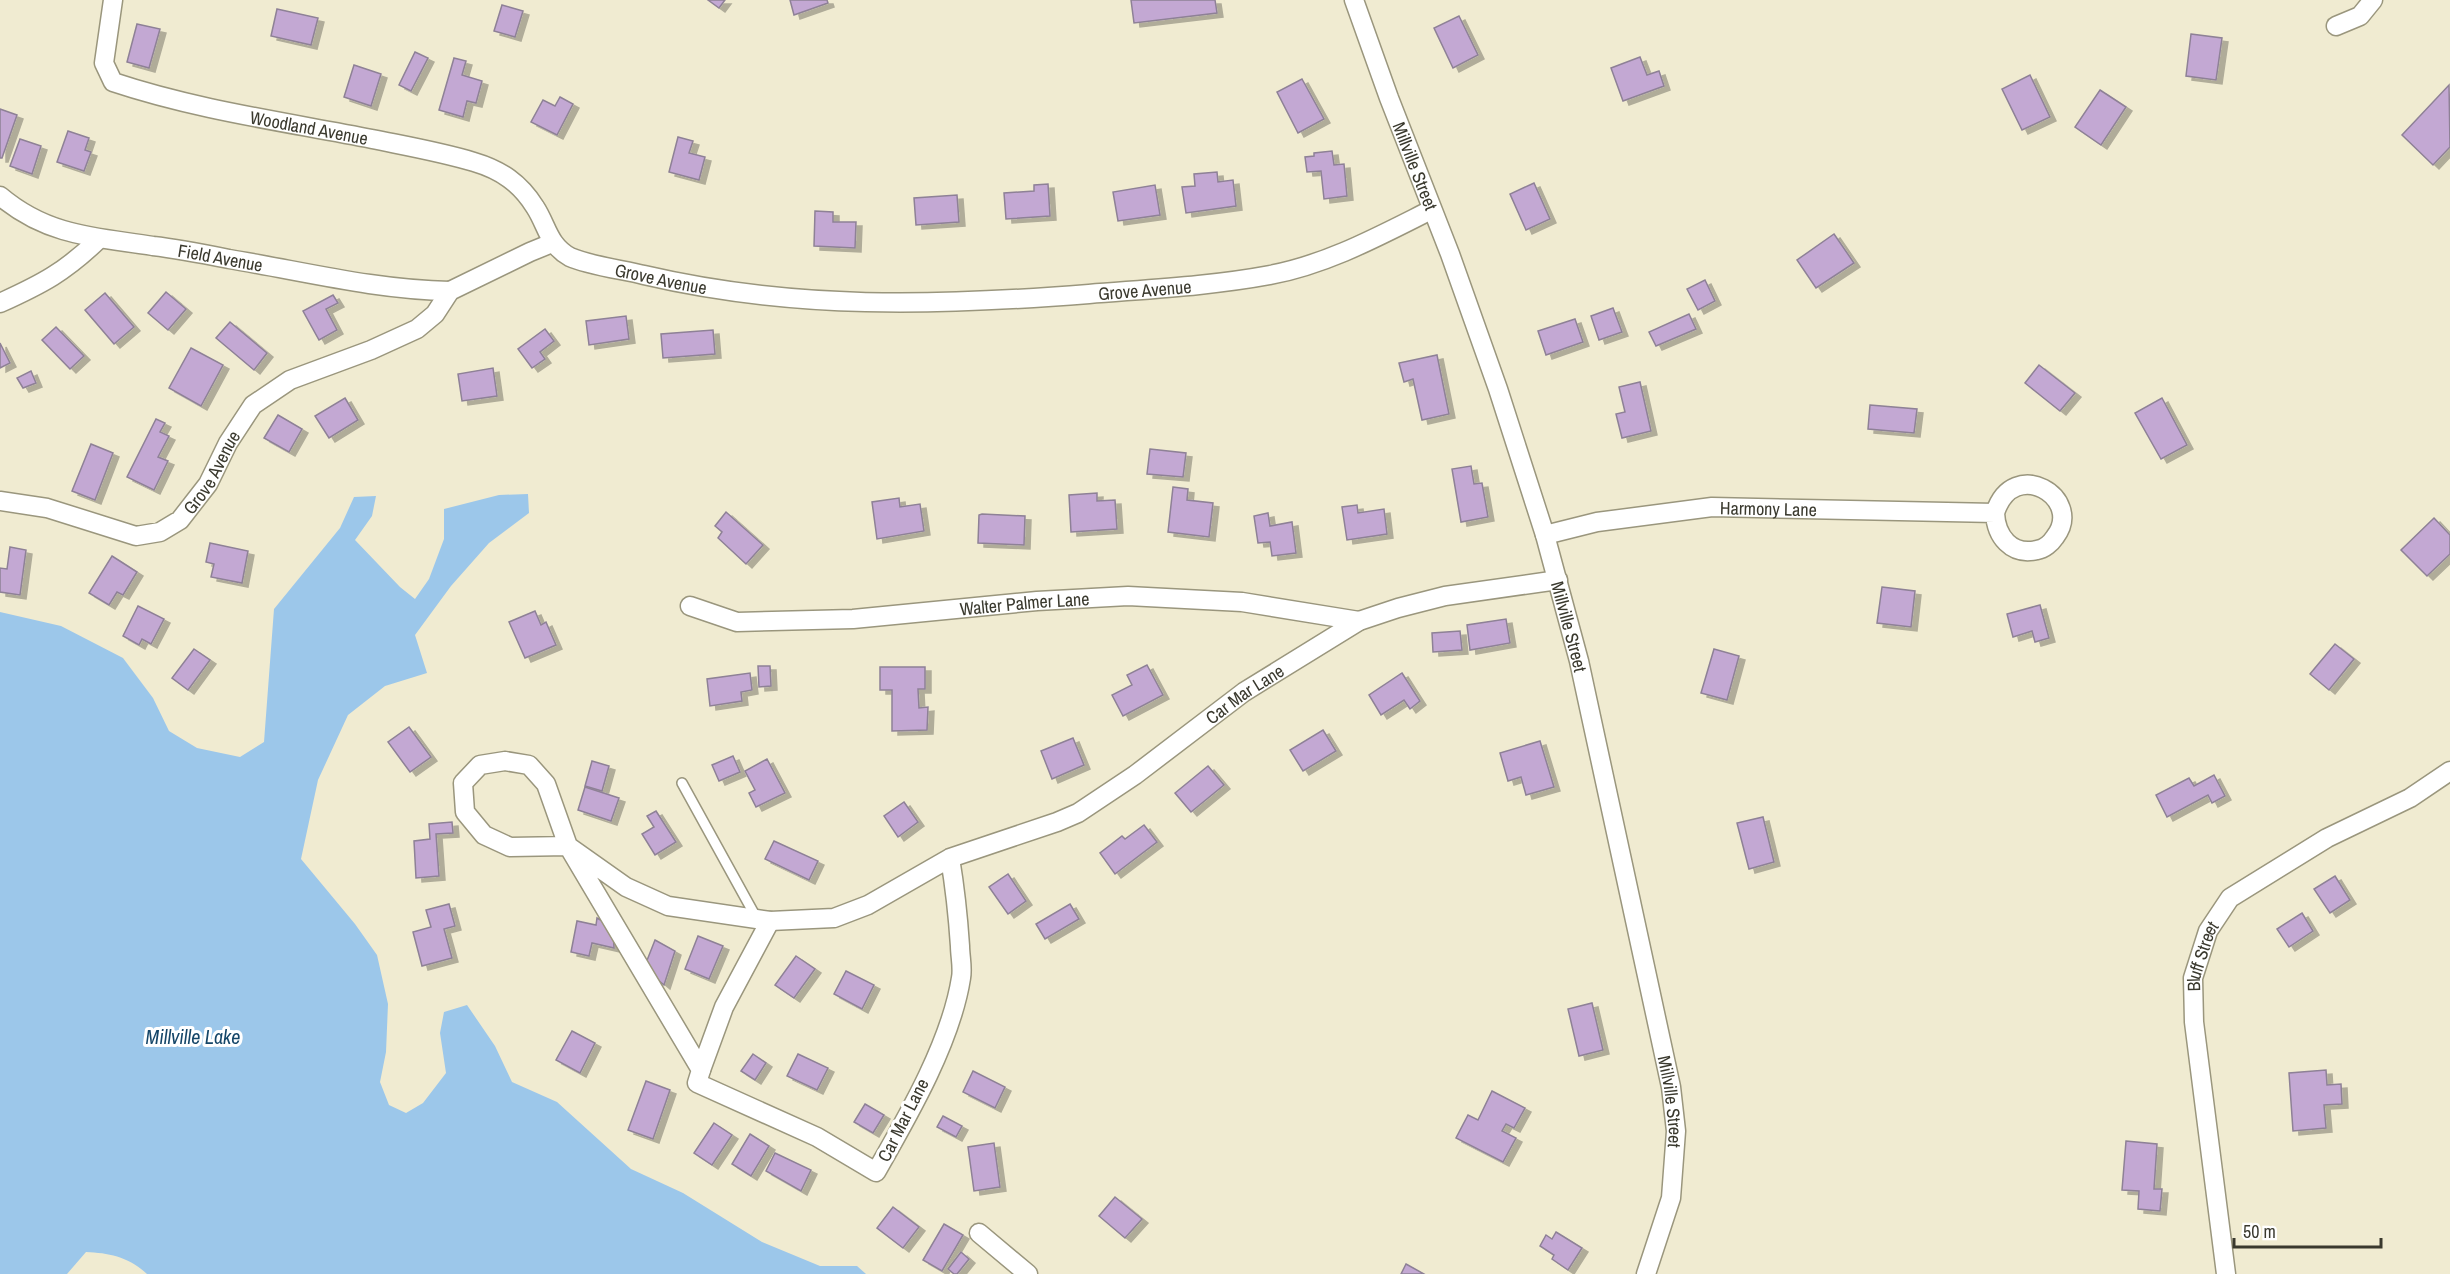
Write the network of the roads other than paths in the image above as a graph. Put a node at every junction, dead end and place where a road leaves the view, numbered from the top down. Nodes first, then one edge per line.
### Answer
1 (113, 0) edge
2 (1354, 0) edge
3 (2373, 0) edge
4 (2336, 26) dead end
5 (0, 196) edge
6 (1431, 210) junction
7 (99, 239) junction
8 (552, 243) junction
9 (450, 291) junction
10 (0, 303) edge
11 (0, 501) edge
12 (1995, 513) dead end
13 (1545, 535) junction
14 (1558, 580) junction
15 (690, 606) dead end
16 (1359, 621) junction
17 (2450, 771) edge
18 (682, 783) dead end
19 (568, 846) junction
20 (950, 858) junction
21 (764, 920) junction
22 (701, 1070) junction
23 (979, 1233) dead end
24 (1028, 1274) edge
25 (1646, 1274) edge
26 (2226, 1274) edge

1 - 8 street, Woodland Avenue
2 - 6 street, Millville Street
3 - 4 street
5 - 7 street, Field Avenue
6 - 8 street, Grove Avenue
6 - 13 street, Millville Street
7 - 9 street, Field Avenue
7 - 10 street
8 - 9 street, Grove Avenue
9 - 11 street, Grove Avenue
12 - 13 street, Harmony Lane
13 - 14 street, Millville Street
14 - 16 street, Car Mar Lane
14 - 25 street, Millville Street
15 - 16 street, Walter Palmer Lane
16 - 20 street, Car Mar Lane
17 - 26 street, Bluff Street
18 - 21 lane
19 - 19 street, Car Mar Lane
19 - 21 street, Car Mar Lane
19 - 22 street, Car Mar Lane
20 - 21 street, Car Mar Lane
20 - 22 street, Car Mar Lane
21 - 22 street
23 - 24 street

